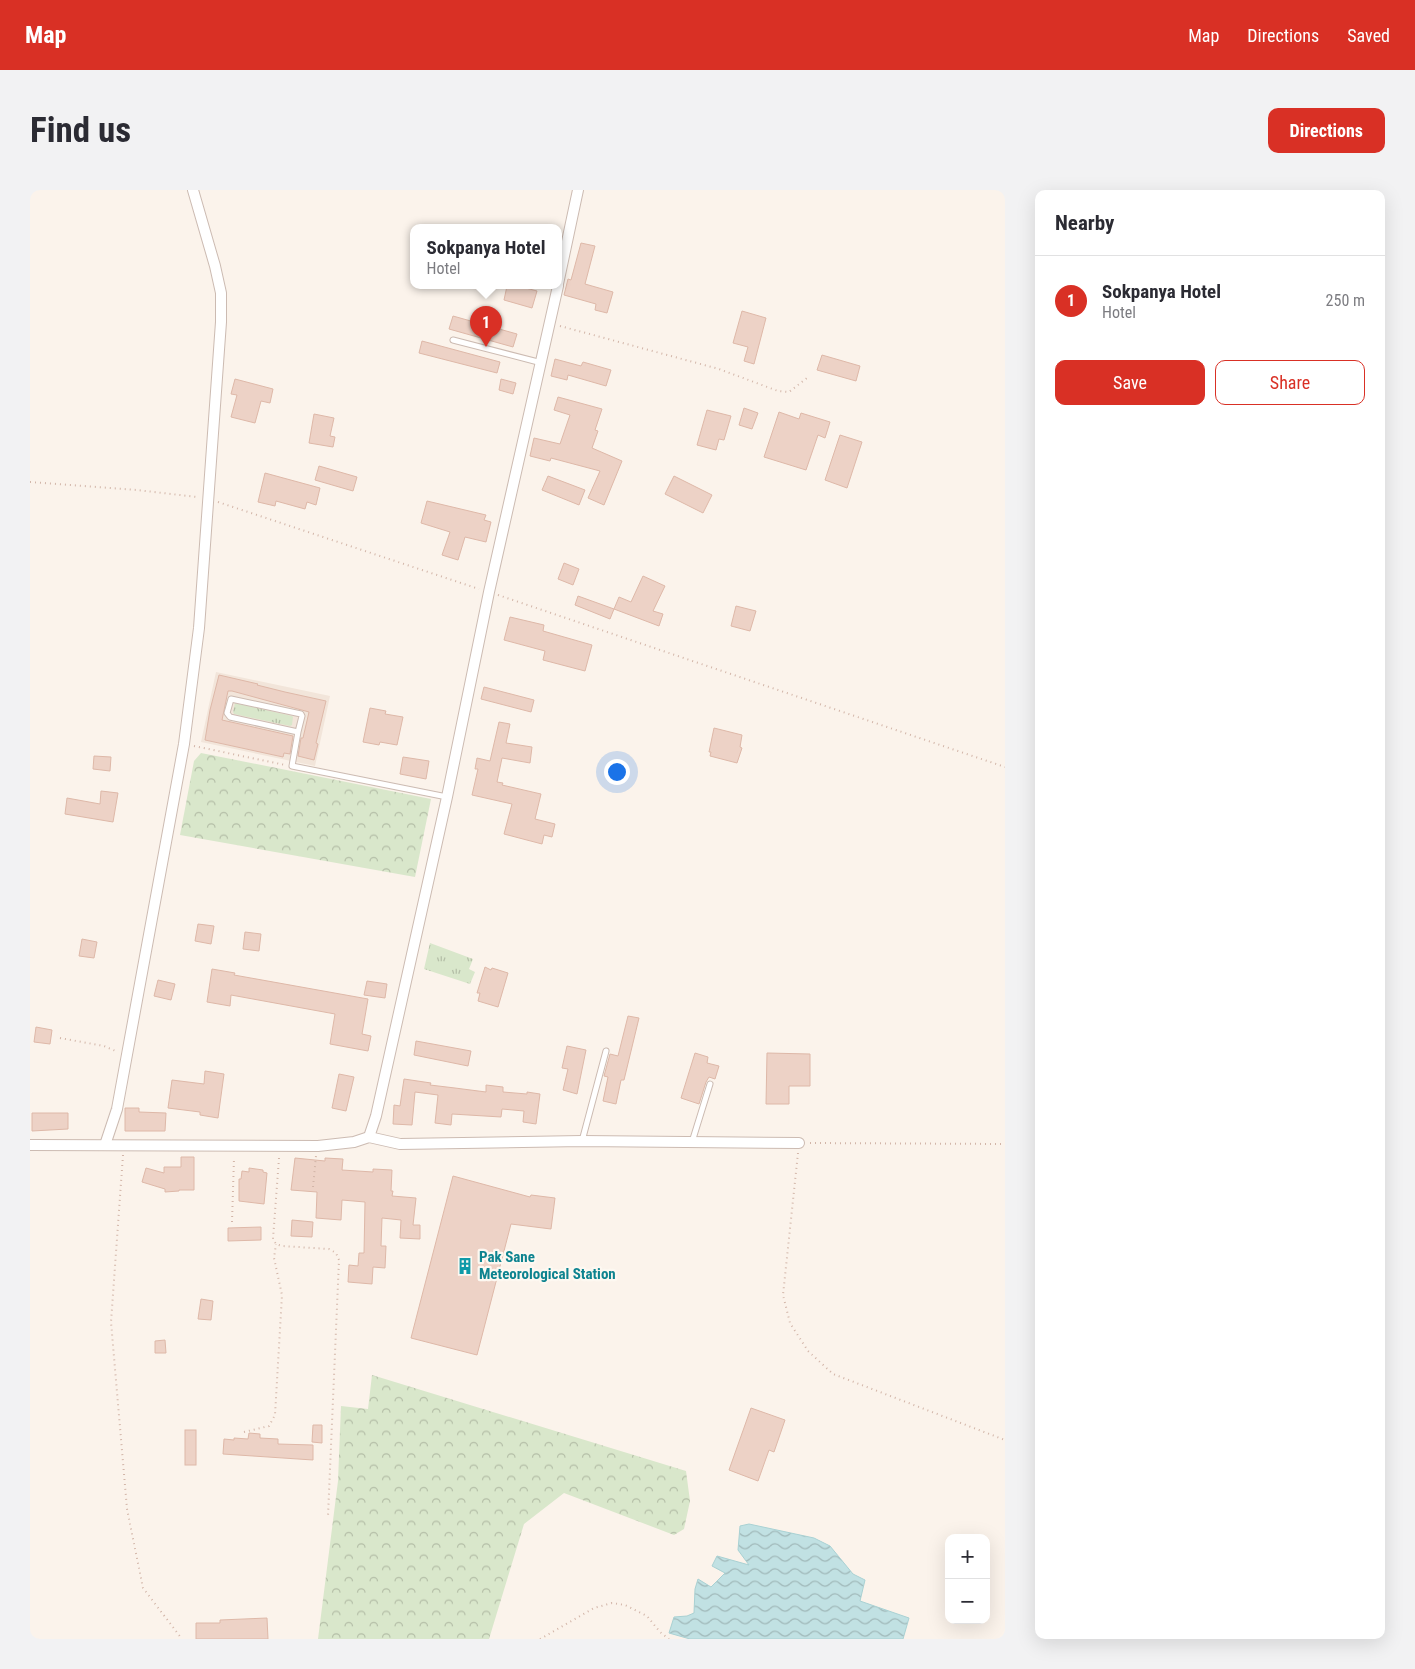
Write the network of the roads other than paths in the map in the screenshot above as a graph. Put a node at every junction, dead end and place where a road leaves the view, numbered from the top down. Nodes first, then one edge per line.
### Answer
1 (193, 190) edge
2 (578, 190) edge
3 (562, 266) edge
4 (557, 289) edge
5 (453, 340) dead end
6 (542, 363) junction
7 (298, 732) junction
8 (446, 797) junction
9 (606, 1051) dead end
10 (710, 1084) dead end
11 (369, 1137) junction
12 (582, 1141) junction
13 (692, 1142) junction
14 (799, 1143) road end
15 (30, 1145) edge
16 (105, 1145) junction

1 - 16 street
2 - 3 street
4 - 6 street
5 - 6 lane
6 - 8 street
7 - 7 lane
7 - 8 lane
8 - 11 street
9 - 12 lane
10 - 13 lane
11 - 12 street
11 - 16 street
12 - 13 street
13 - 14 street
15 - 16 street

